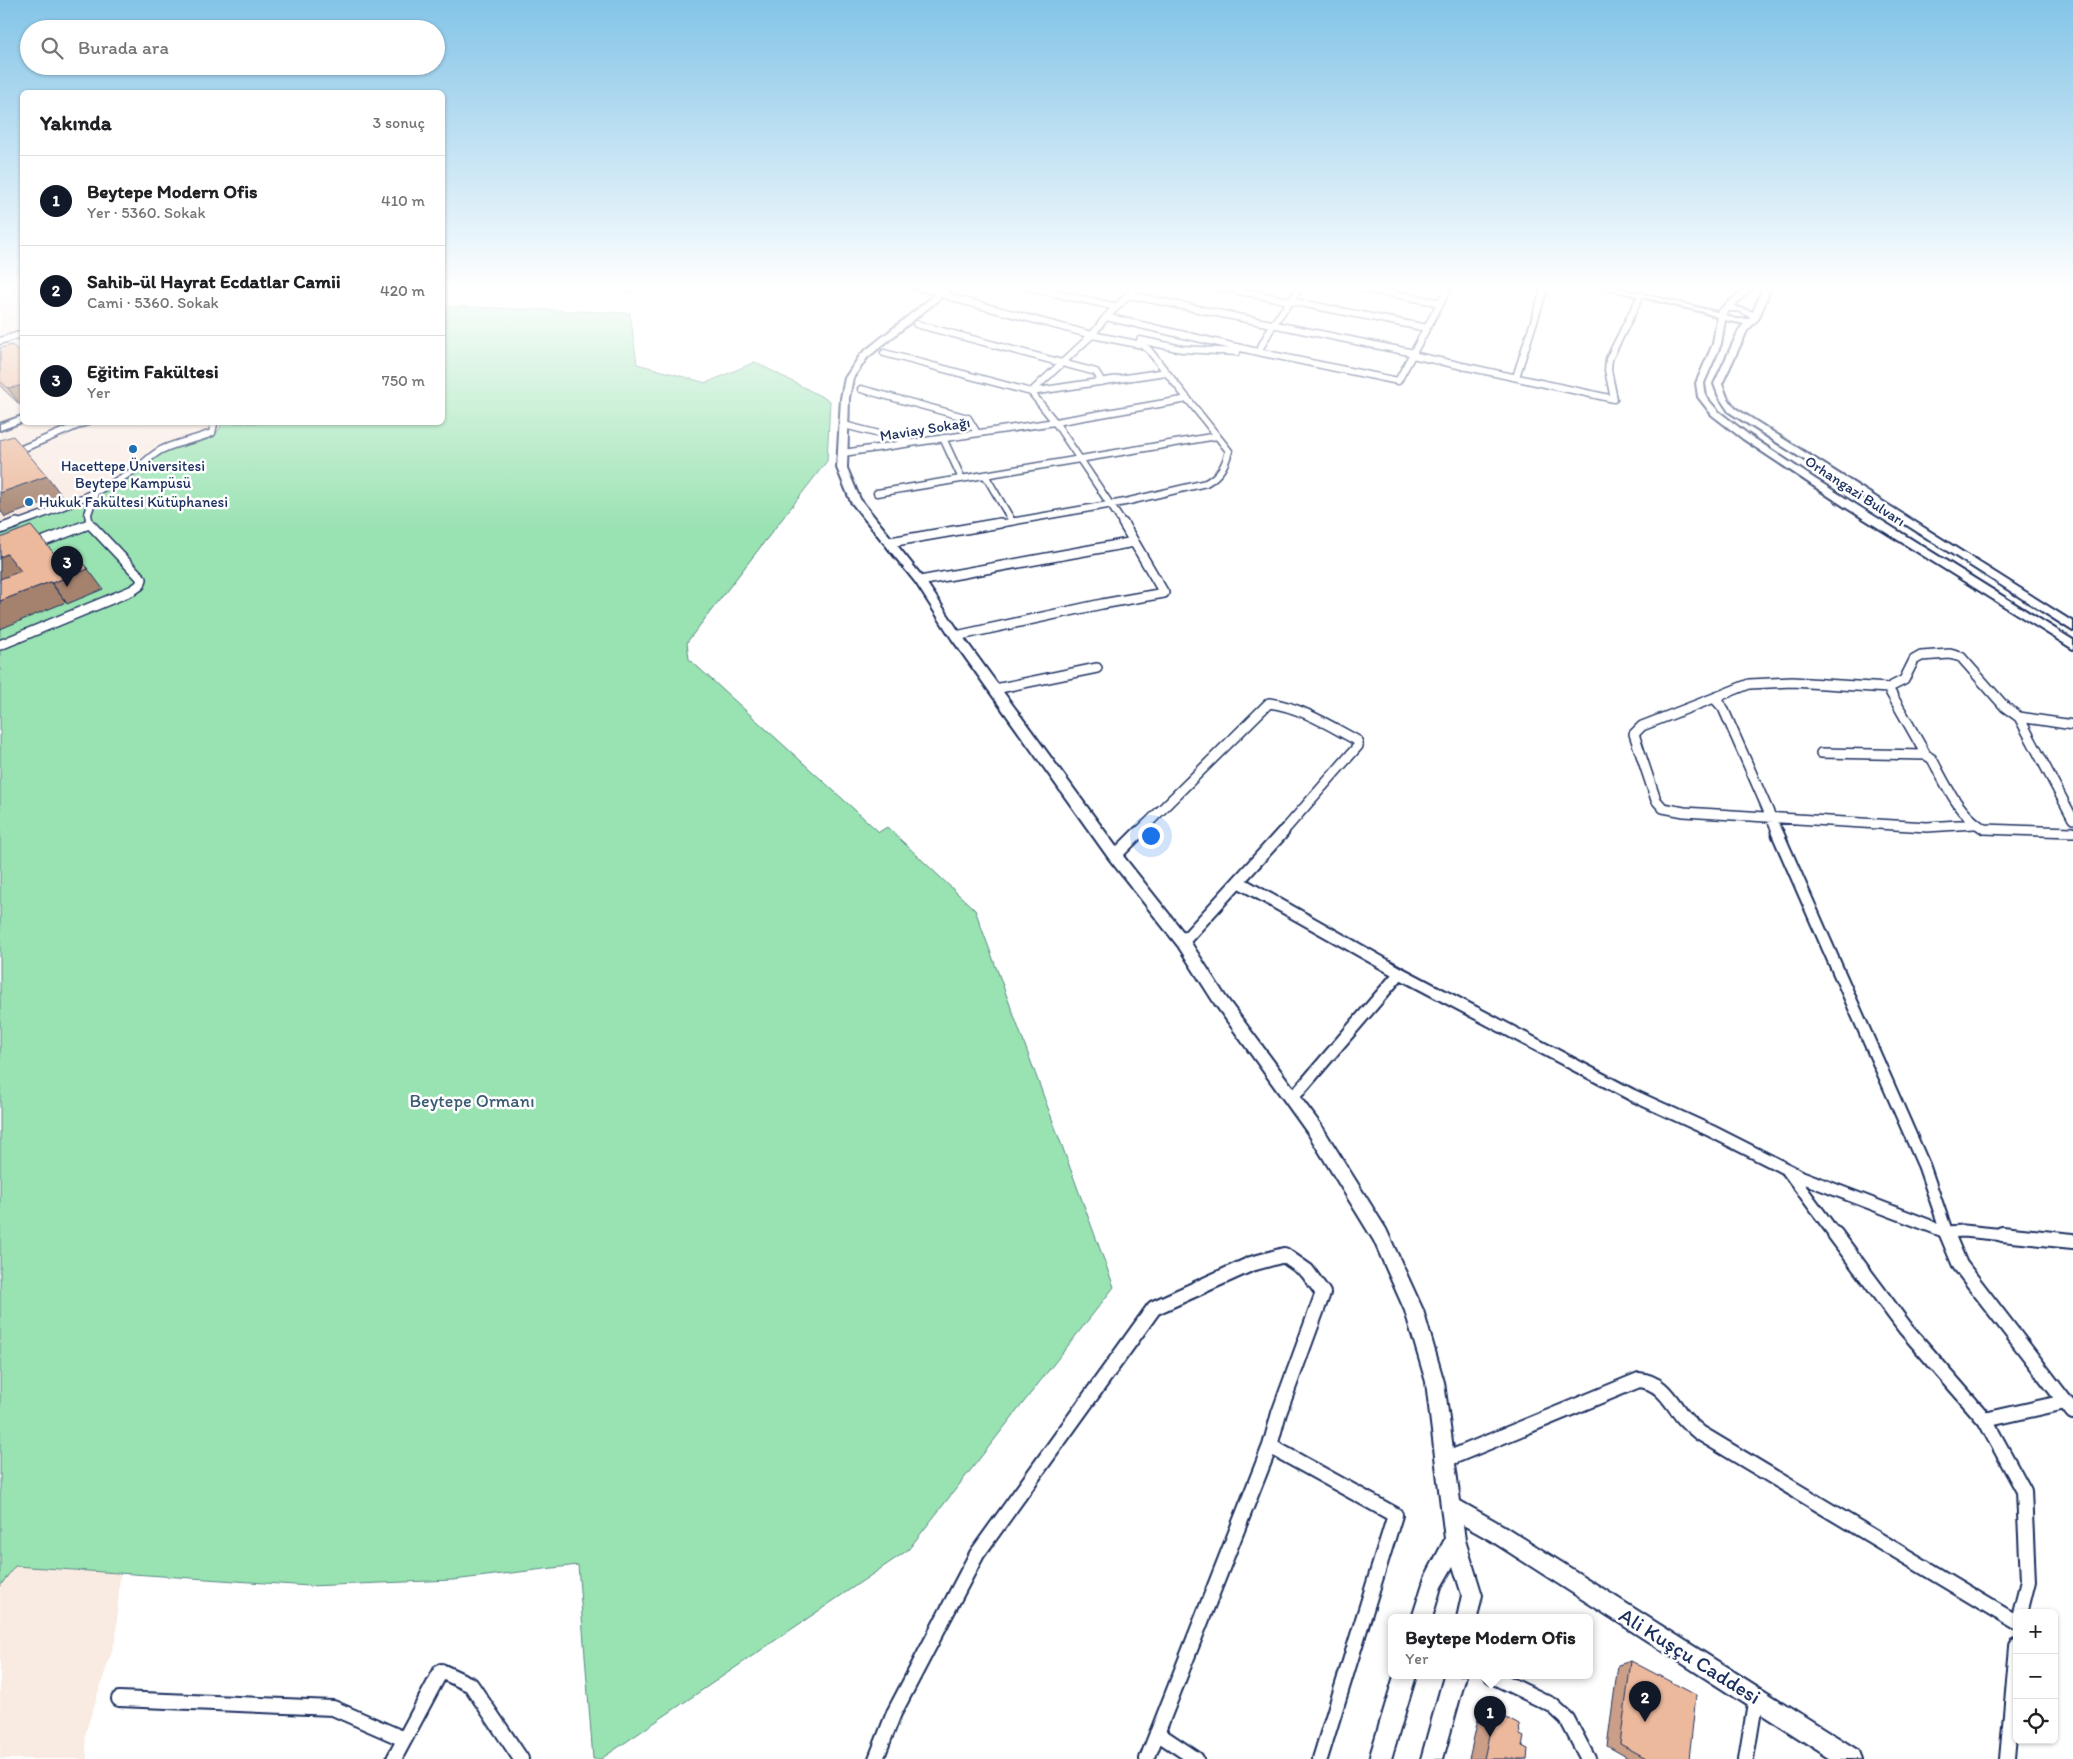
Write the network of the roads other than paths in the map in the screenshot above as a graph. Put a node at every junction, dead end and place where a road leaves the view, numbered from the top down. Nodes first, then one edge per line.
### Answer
1 (855, 369) edge
2 (945, 369) edge
3 (1054, 369) edge
4 (1086, 369) edge
5 (1164, 369) edge
6 (1340, 369) edge
7 (1405, 369) edge
8 (1481, 369) edge
9 (1519, 369) edge
10 (1608, 369) edge
11 (1705, 369) edge
12 (1725, 369) edge
13 (1166, 372) junction
14 (1516, 377) junction
15 (1102, 382) junction
16 (862, 389) dead end
17 (1031, 392) junction
18 (1188, 399) junction
19 (20, 420) edge
20 (1055, 422) junction
21 (79, 425) edge
22 (214, 425) edge
23 (844, 425) junction
24 (0, 427) edge
25 (977, 433) junction
26 (1217, 436) junction
27 (943, 438) junction
28 (913, 443) junction
29 (843, 453) junction
30 (0, 458) edge
31 (1081, 460) junction
32 (985, 475) junction
33 (962, 479) junction
34 (96, 490) junction
35 (876, 493) dead end
36 (1111, 503) junction
37 (1876, 504) junction
38 (1855, 510) junction
39 (1896, 516) junction
40 (1012, 521) junction
41 (1874, 522) junction
42 (89, 524) junction
43 (0, 528) edge
44 (890, 542) junction
45 (1134, 542) junction
46 (26, 548) edge
47 (920, 581) junction
48 (2073, 627) edge
49 (956, 636) junction
50 (0, 645) edge
51 (2073, 645) edge
52 (1097, 668) dead end
53 (1888, 688) junction
54 (994, 689) junction
55 (1714, 698) junction
56 (2019, 717) junction
57 (2073, 725) edge
58 (1821, 753) dead end
59 (1926, 755) junction
60 (1772, 819) junction
61 (2073, 819) edge
62 (1974, 824) junction
63 (2073, 832) edge
64 (1115, 856) junction
65 (1239, 882) junction
66 (1182, 942) junction
67 (1400, 973) junction
68 (1292, 1099) junction
69 (1788, 1171) junction
70 (1946, 1232) junction
71 (2073, 1241) edge
72 (2069, 1407) edge
73 (1984, 1420) junction
74 (1270, 1446) junction
75 (1445, 1460) junction
76 (1451, 1508) junction
77 (1456, 1540) junction
78 (2021, 1609) edge
79 (1423, 1614) edge
80 (1468, 1614) edge
81 (2013, 1621) edge
82 (2016, 1654) edge
83 (1404, 1679) edge
84 (1454, 1679) edge
85 (1498, 1679) edge
86 (1756, 1698) junction
87 (120, 1699) dead end
88 (1157, 1733) junction
89 (404, 1739) junction
90 (394, 1759) edge
91 (522, 1759) edge
92 (876, 1759) edge
93 (1147, 1759) edge
94 (1196, 1759) edge
95 (1320, 1759) edge
96 (1380, 1759) edge
97 (1432, 1759) edge
98 (1588, 1759) edge
99 (1746, 1759) edge
100 (1851, 1759) edge
101 (2007, 1759) edge

1 - 23 main road
2 - 17 street
3 - 17 street
4 - 15 street
5 - 13 street
6 - 7 street
8 - 14 street
9 - 14 street
10 - 14 street
11 - 38 main road, Orhangazi Bulvarı
12 - 37 main road, Orhangazi Bulvarı
13 - 15 street
13 - 18 street
15 - 17 street
16 - 25 street
17 - 20 street
18 - 20 street, Maviay Sokağı
18 - 26 street
19 - 24 main road
20 - 25 street, Maviay Sokağı
20 - 31 street
21 - 30 street
22 - 34 street
23 - 28 street
23 - 29 main road
25 - 27 street, Maviay Sokağı
26 - 31 street
26 - 36 street
27 - 28 street, Maviay Sokağı
27 - 33 street
28 - 29 street, Maviay Sokağı
29 - 44 main road
31 - 32 street
31 - 36 street
32 - 33 street
32 - 40 street
33 - 35 street
34 - 42 street
34 - 43 street
36 - 40 street
36 - 45 street
37 - 38 main road
37 - 39 main road, Orhangazi Bulvarı
38 - 41 main road, Orhangazi Bulvarı
39 - 41 street
39 - 48 main road, Orhangazi Bulvarı
40 - 44 street
41 - 51 main road, Orhangazi Bulvarı
42 - 46 street
42 - 50 street
44 - 47 main road
45 - 47 street
45 - 49 street
47 - 49 main road
49 - 54 main road
52 - 54 street
53 - 55 street
53 - 56 street
53 - 59 street
54 - 64 main road
55 - 60 street
55 - 60 street
56 - 57 street
56 - 61 street
58 - 59 street
59 - 62 street
60 - 62 street
60 - 70 street
62 - 63 street
64 - 65 street
64 - 66 main road
65 - 66 street
65 - 67 street
66 - 68 main road
67 - 68 street
67 - 69 street
68 - 75 main road
69 - 70 street
69 - 73 street
70 - 71 street
70 - 72 street
72 - 73 street
73 - 78 street
74 - 88 street
74 - 92 street
74 - 95 street
75 - 76 main road
75 - 81 street
76 - 77 main road
76 - 86 main road, Ali Kuşçu Caddesi
77 - 79 street
77 - 80 main road
82 - 101 street
83 - 96 main road
84 - 97 main road
85 - 98 street
86 - 99 street
86 - 100 main road, Ali Kuşçu Caddesi
87 - 89 street
88 - 93 street
88 - 94 street
89 - 90 street
89 - 91 street

